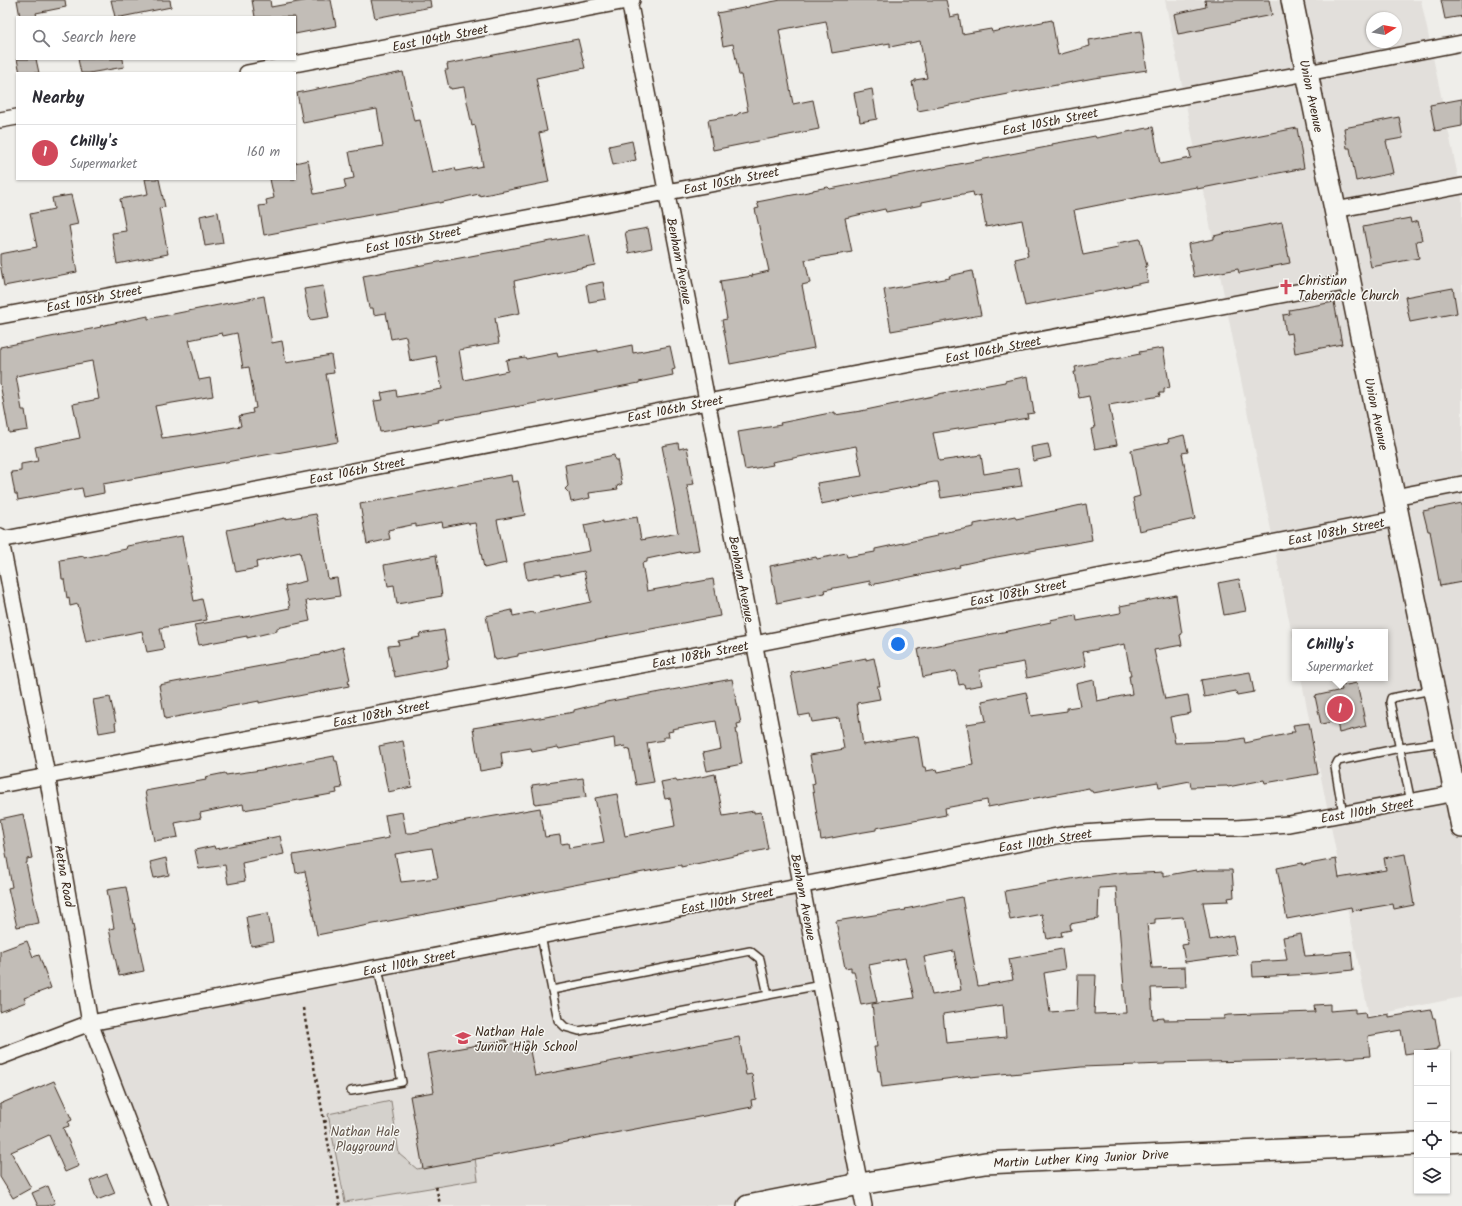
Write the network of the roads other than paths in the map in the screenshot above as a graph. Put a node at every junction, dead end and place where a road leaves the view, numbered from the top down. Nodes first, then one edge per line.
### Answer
1 (630, 0) edge
2 (1292, 0) edge
3 (1462, 43) edge
4 (252, 72) edge
5 (1307, 73) junction
6 (16, 117) edge
7 (0, 120) edge
8 (1462, 186) edge
9 (667, 192) junction
10 (1336, 210) junction
11 (1350, 282) junction
12 (0, 316) edge
13 (708, 402) junction
14 (1462, 484) edge
15 (1394, 497) junction
16 (1399, 518) junction
17 (0, 538) edge
18 (754, 644) junction
19 (1434, 690) junction
20 (1444, 741) junction
21 (1400, 748) junction
22 (47, 775) junction
23 (0, 785) edge
24 (1458, 793) edge
25 (1411, 802) junction
26 (1343, 814) junction
27 (1462, 827) edge
28 (802, 886) junction
29 (541, 936) junction
30 (378, 968) junction
31 (821, 985) junction
32 (552, 990) junction
33 (768, 995) junction
34 (90, 1023) junction
35 (0, 1057) edge
36 (351, 1091) dead end
37 (1462, 1141) edge
38 (1450, 1142) edge
39 (1414, 1144) edge
40 (860, 1184) junction
41 (160, 1206) edge
42 (748, 1206) edge
43 (864, 1206) edge

1 - 4 street, East 104th Street
1 - 9 street, Benham Avenue
2 - 5 main road, Union Avenue
3 - 5 street, East 105th Street
5 - 9 street, East 105th Street
5 - 10 main road, Union Avenue
6 - 7 street
8 - 10 street
9 - 12 street, East 105th Street
9 - 13 street, Benham Avenue
10 - 11 main road, Union Avenue
11 - 13 street, East 106th Street
11 - 15 main road, Union Avenue
13 - 17 street, East 106th Street
13 - 18 street, Benham Avenue
14 - 15 street
15 - 16 main road, Union Avenue
16 - 18 street, East 108th Street
16 - 19 main road, Union Avenue
17 - 22 street, Aetna Road
18 - 22 street, East 108th Street
18 - 28 street, Benham Avenue
19 - 20 main road, Union Avenue
19 - 21 lane
20 - 21 lane
20 - 24 main road, Union Avenue
21 - 25 lane
21 - 26 lane
22 - 23 street, East 108th Street
22 - 34 street, Aetna Road
24 - 25 street, East 110th Street
24 - 27 main road, Union Avenue
25 - 26 street, East 110th Street
26 - 28 street, East 110th Street
28 - 29 street, East 110th Street
28 - 31 street, Benham Avenue
29 - 30 street, East 110th Street
29 - 32 lane
30 - 34 street, East 110th Street
30 - 36 lane
31 - 33 lane
31 - 40 street, Benham Avenue
32 - 33 lane
32 - 33 lane
34 - 35 street, East 110th Street
34 - 41 street, Aetna Road
37 - 38 main road
39 - 40 main road, Martin Luther King Junior Drive
40 - 42 main road, Martin Luther King Junior Drive
40 - 43 street, Benham Avenue

